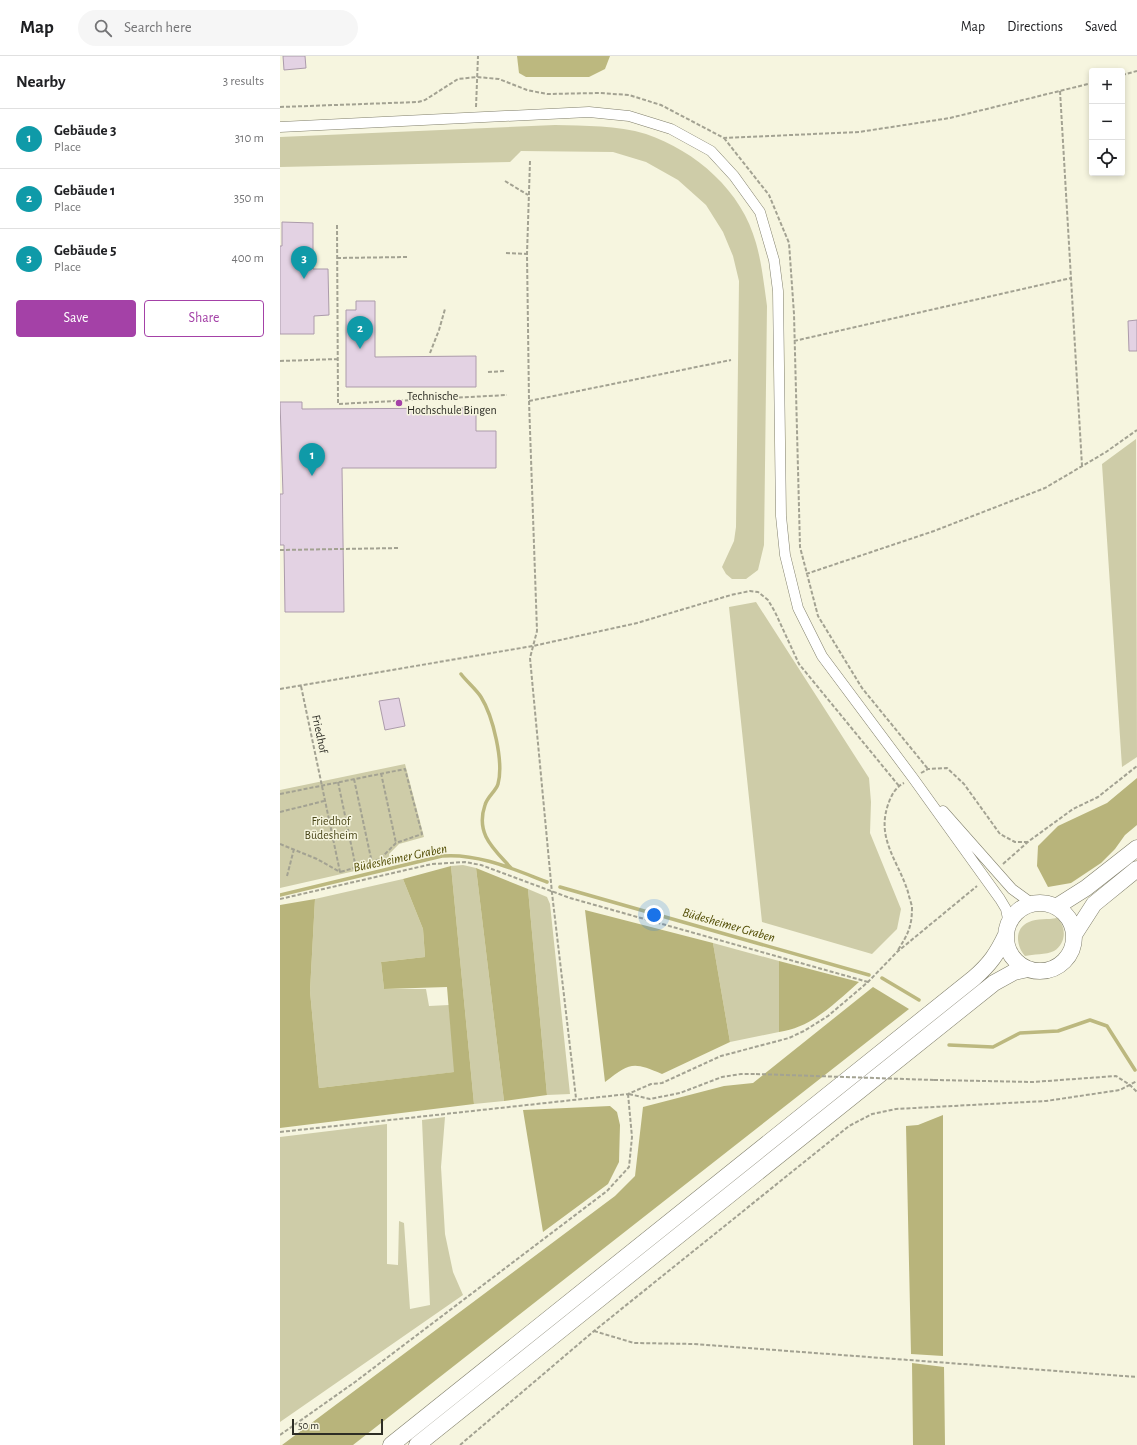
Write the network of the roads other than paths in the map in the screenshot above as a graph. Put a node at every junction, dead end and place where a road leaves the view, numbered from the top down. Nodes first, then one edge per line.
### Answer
1 (280, 127) edge
2 (913, 778) junction
3 (1137, 848) edge
4 (1137, 869) edge
5 (1034, 905) junction
6 (1056, 907) junction
7 (1008, 930) junction
8 (1074, 934) junction
9 (1028, 969) junction
10 (391, 1445) edge
11 (417, 1445) edge

1 - 2 street
2 - 5 street
2 - 7 street
3 - 6 main road
4 - 8 main road
5 - 6 main road
5 - 7 main road
6 - 8 main road
7 - 9 main road
7 - 10 main road
8 - 9 main road
9 - 11 main road

